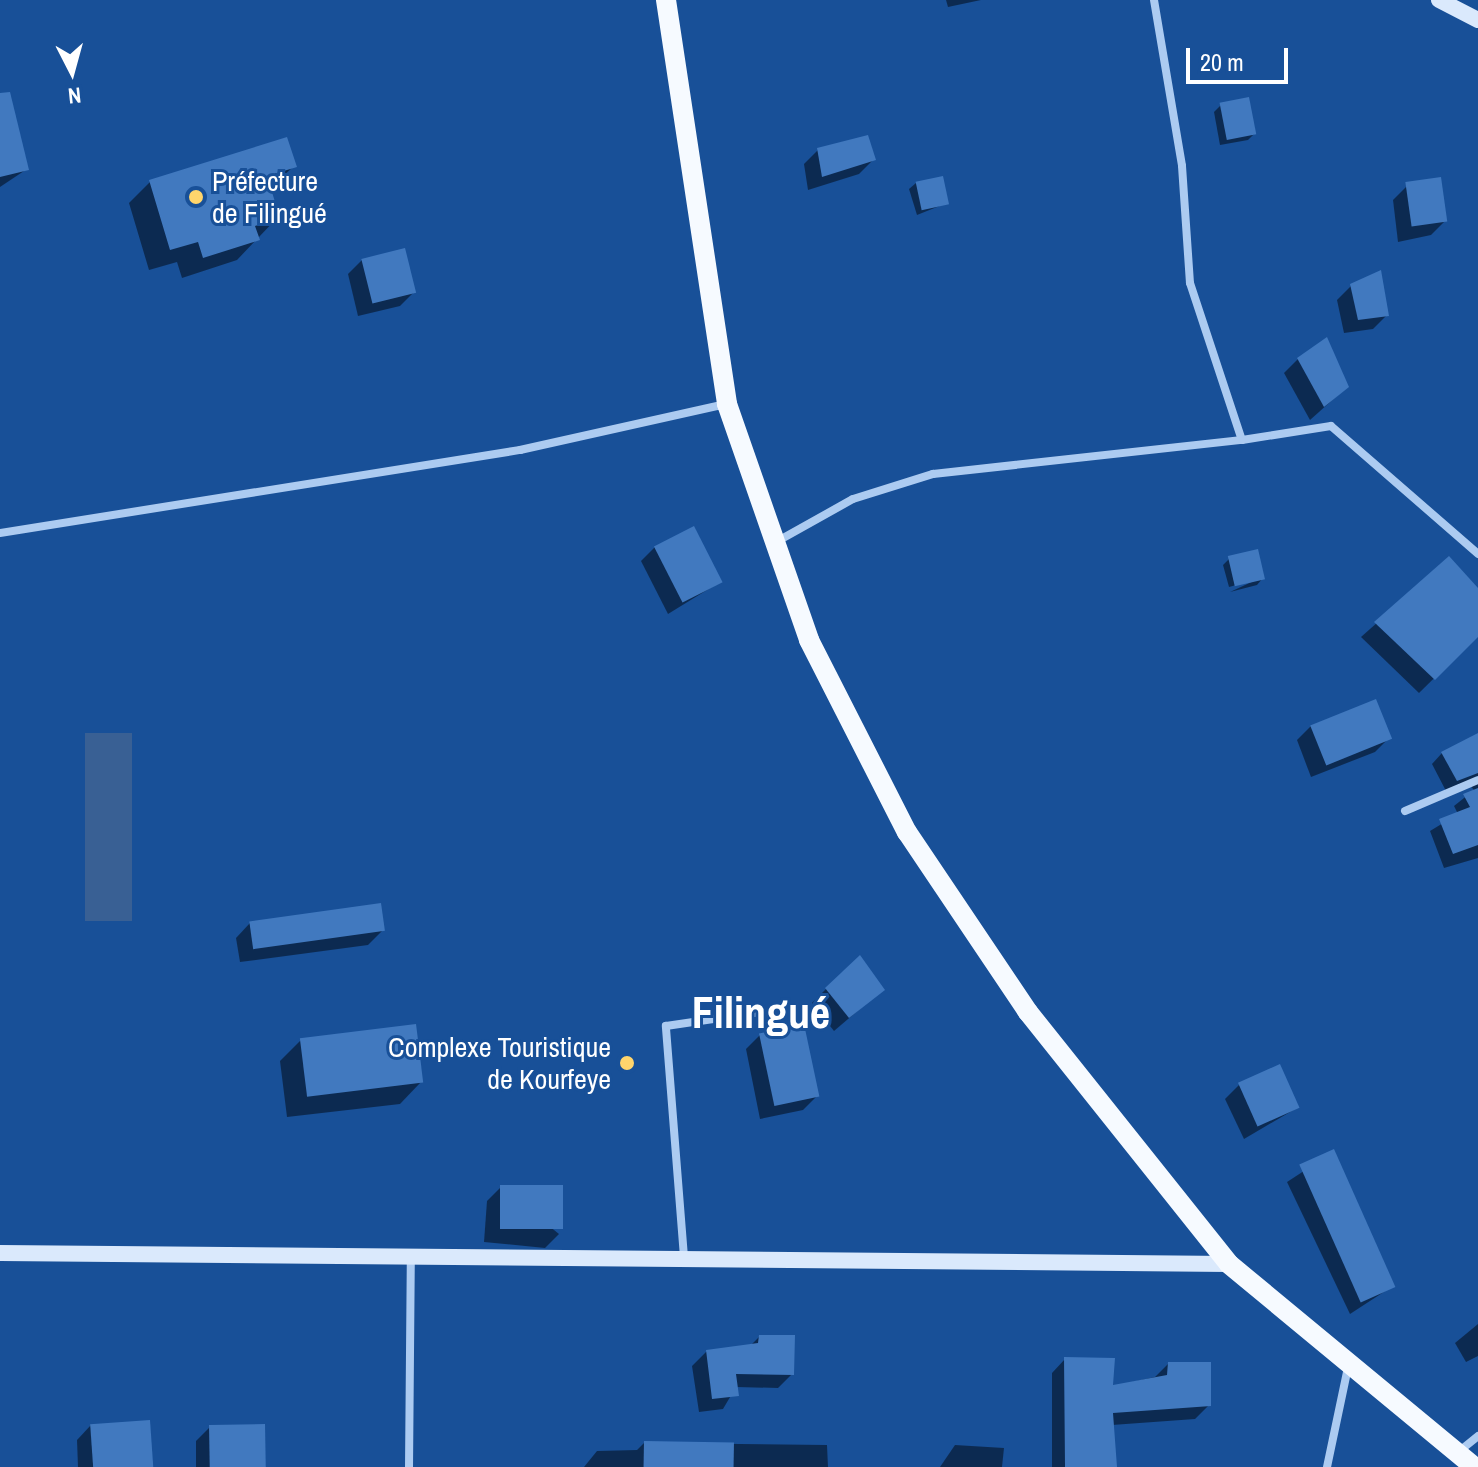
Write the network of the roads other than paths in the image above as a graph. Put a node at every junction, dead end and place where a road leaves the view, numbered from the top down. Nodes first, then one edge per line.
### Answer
1 (666, 0) edge
2 (1154, 0) edge
3 (1439, 0) edge
4 (1478, 20) edge
5 (727, 404) junction
6 (1242, 440) junction
7 (0, 533) edge
8 (771, 545) junction
9 (1478, 554) edge
10 (1478, 780) edge
11 (1405, 811) dead end
12 (761, 1012) dead end
13 (0, 1253) edge
14 (411, 1253) junction
15 (684, 1257) junction
16 (1229, 1264) junction
17 (1348, 1367) junction
18 (1478, 1436) edge
19 (1457, 1453) junction
20 (409, 1467) edge
21 (1327, 1467) edge
22 (1474, 1467) edge

1 - 5 main road
2 - 6 street
3 - 4 street
5 - 7 street
5 - 8 main road
6 - 8 street
6 - 9 street
8 - 16 main road
10 - 11 street
12 - 15 street
13 - 14 street
14 - 15 street
14 - 20 street
15 - 16 street
16 - 17 main road
17 - 19 main road
17 - 21 street
18 - 19 street
19 - 22 main road

